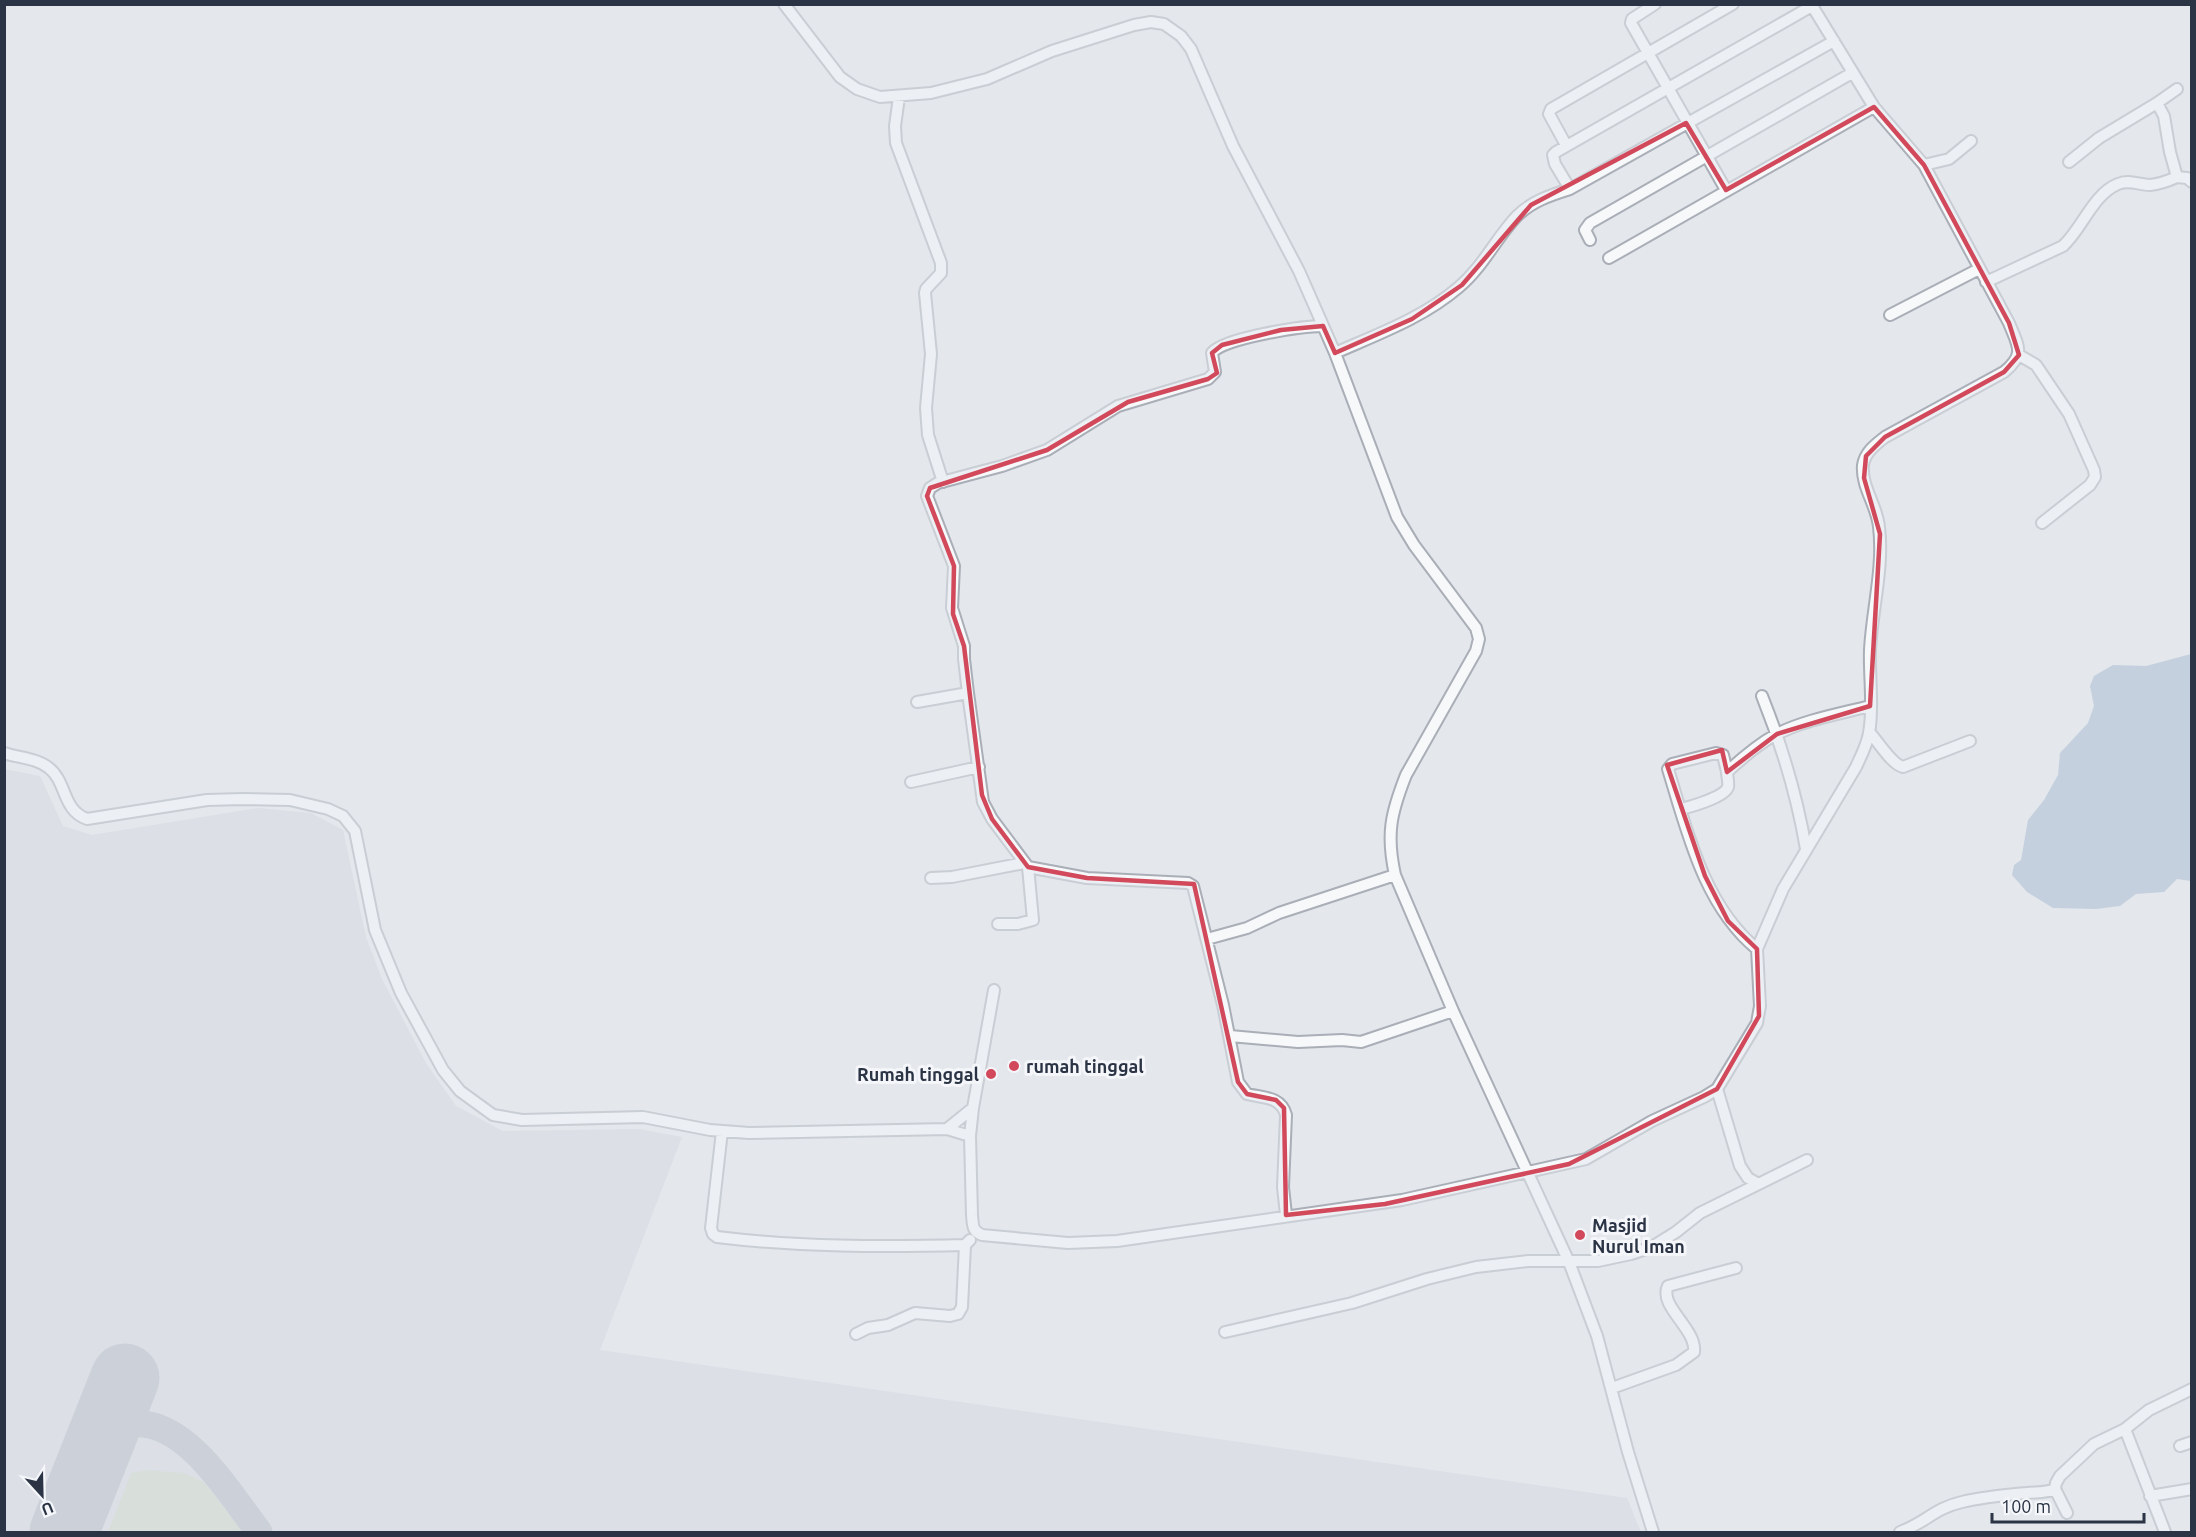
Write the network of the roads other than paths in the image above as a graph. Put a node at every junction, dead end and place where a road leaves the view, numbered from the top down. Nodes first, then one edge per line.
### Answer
1 (784, 4) edge
2 (1654, 4) edge
3 (1733, 4) edge
4 (1811, 5) edge
5 (1834, 41) junction
6 (1647, 53) junction
7 (1852, 73) junction
8 (1667, 87) junction
9 (2177, 89) dead end
10 (899, 97) junction
11 (2157, 103) junction
12 (1874, 107) junction
13 (1686, 123) junction
14 (1971, 141) dead end
15 (1566, 145) junction
16 (1707, 157) junction
17 (2069, 162) dead end
18 (1924, 165) junction
19 (2177, 177) junction
20 (2192, 182) edge
21 (1570, 189) junction
22 (1726, 190) junction
23 (1590, 240) dead end
24 (1610, 258) dead end
25 (1979, 269) junction
26 (1986, 282) junction
27 (1890, 315) dead end
28 (1323, 326) junction
29 (1335, 353) junction
30 (2019, 355) junction
31 (944, 482) junction
32 (2042, 523) dead end
33 (968, 693) junction
34 (1762, 696) dead end
35 (917, 702) dead end
36 (1870, 706) junction
37 (1869, 732) junction
38 (1777, 734) junction
39 (1970, 741) dead end
40 (4, 753) edge
41 (979, 767) junction
42 (1727, 772) junction
43 (911, 782) dead end
44 (1680, 809) junction
45 (1806, 849) junction
46 (1026, 865) junction
47 (1395, 875) junction
48 (931, 878) dead end
49 (998, 924) dead end
50 (1208, 939) junction
51 (1757, 949) junction
52 (994, 990) dead end
53 (1453, 1011) junction
54 (1230, 1036) junction
55 (1717, 1089) junction
56 (973, 1108) junction
57 (947, 1129) junction
58 (722, 1131) junction
59 (970, 1136) junction
60 (1807, 1161) dead end
61 (1528, 1173) junction
62 (1757, 1183) junction
63 (1286, 1215) junction
64 (975, 1233) junction
65 (965, 1245) junction
66 (1569, 1262) junction
67 (1736, 1268) dead end
68 (1225, 1332) dead end
69 (856, 1334) dead end
70 (1612, 1388) junction
71 (2192, 1389) edge
72 (2125, 1429) junction
73 (2192, 1442) edge
74 (2180, 1446) dead end
75 (2055, 1489) junction
76 (2192, 1490) edge
77 (2150, 1496) junction
78 (2067, 1513) dead end
79 (1653, 1533) edge
80 (1900, 1533) edge
81 (2165, 1533) edge

1 - 10 street
2 - 6 street
3 - 6 street
4 - 5 street
4 - 8 street
5 - 7 street
5 - 13 street
6 - 8 street
6 - 15 street
7 - 12 street
7 - 16 street
8 - 13 street
8 - 15 street
9 - 11 street
10 - 28 street
10 - 31 street
11 - 17 street
11 - 19 street
12 - 18 street
12 - 22 street
13 - 16 street
13 - 21 street
14 - 18 street
15 - 21 street
16 - 22 street
16 - 23 street
18 - 25 street
19 - 20 street
19 - 26 street
21 - 29 street
22 - 24 street
25 - 26 street
25 - 27 street
26 - 30 street
28 - 29 street
28 - 31 street
29 - 47 street
30 - 32 street
30 - 36 street
31 - 33 street
33 - 35 street
33 - 41 street
34 - 38 street
36 - 37 street
36 - 38 street
37 - 39 street
37 - 45 street
38 - 42 street
38 - 45 street
40 - 58 street
41 - 43 street
41 - 46 street
42 - 44 street
42 - 44 street
44 - 51 street
45 - 51 street
46 - 48 street
46 - 49 street
46 - 50 street
47 - 50 street
47 - 53 street
50 - 54 street
51 - 55 street
52 - 56 street
53 - 54 street
53 - 61 street
54 - 63 street
55 - 61 street
55 - 62 street
56 - 57 street
56 - 59 street
57 - 58 street
57 - 59 street
58 - 65 street
59 - 64 street
60 - 62 street
61 - 63 street
61 - 66 street
62 - 66 street
63 - 64 street
64 - 65 street
65 - 69 street
66 - 68 street
66 - 70 street
67 - 70 street
70 - 79 street
71 - 72 street
72 - 75 street
72 - 77 street
73 - 74 street
75 - 78 street
75 - 80 street
76 - 77 street
77 - 81 street

